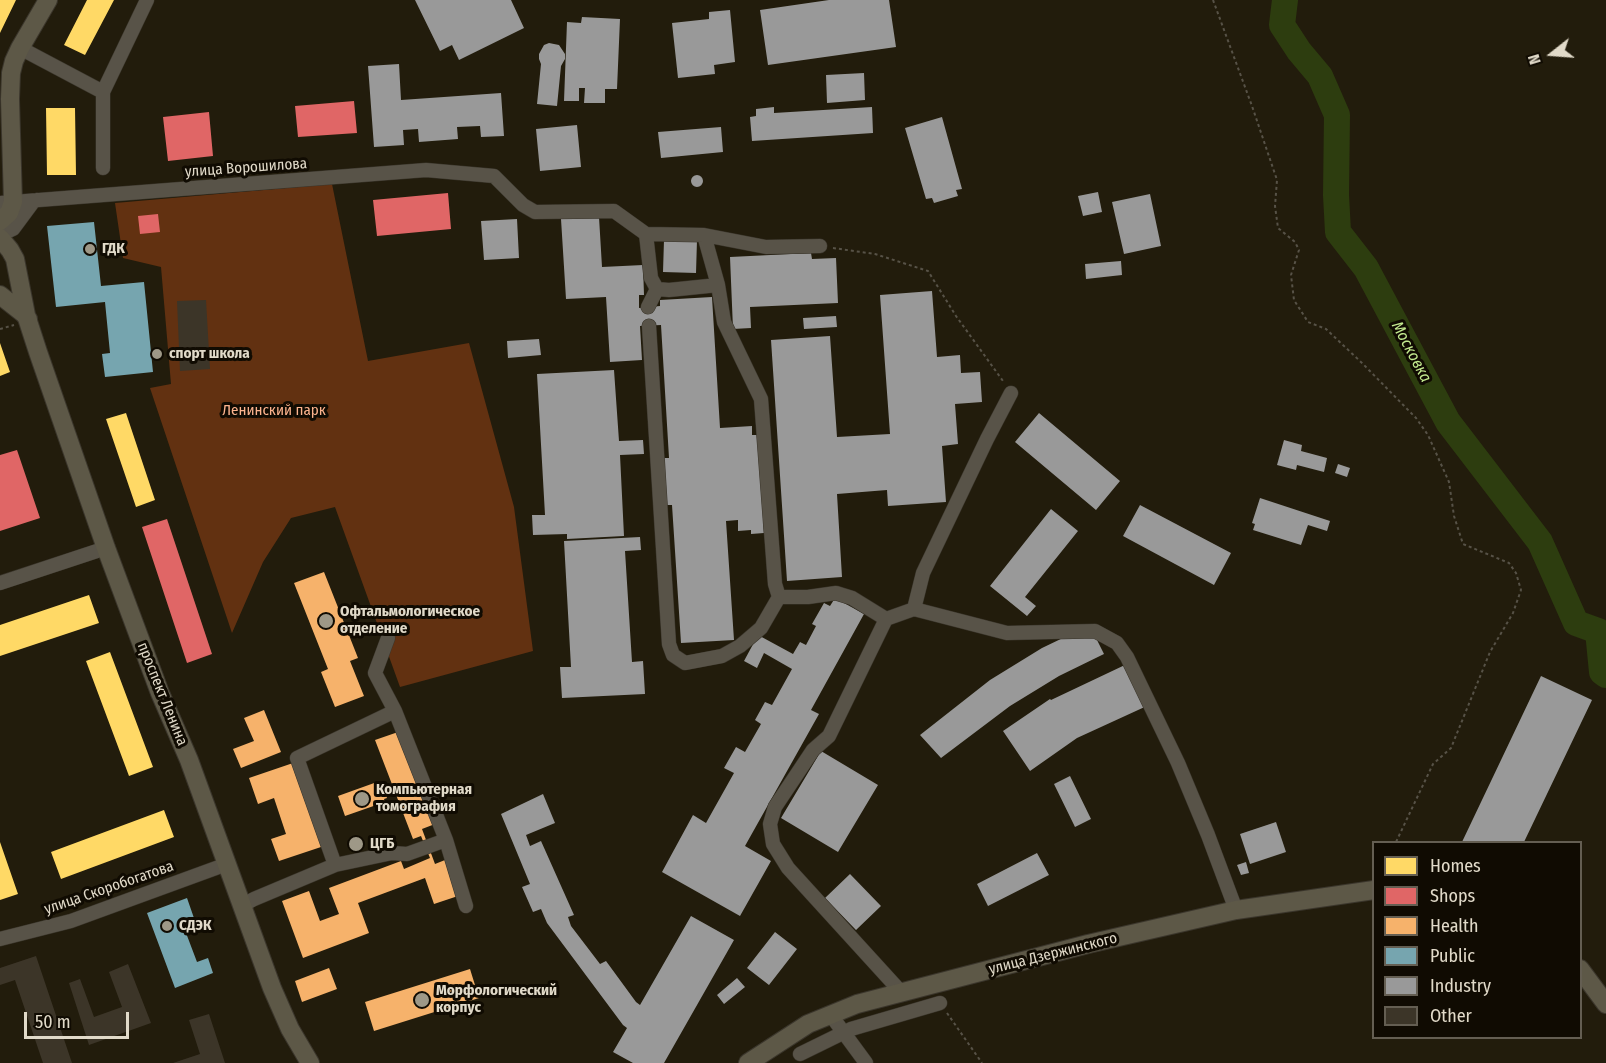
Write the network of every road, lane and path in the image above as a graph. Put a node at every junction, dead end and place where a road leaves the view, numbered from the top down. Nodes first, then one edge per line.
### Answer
1 (48, 0) edge
2 (147, 0) edge
3 (1213, 0) edge
4 (17, 54) junction
5 (0, 78) edge
6 (102, 92) junction
7 (104, 168) dead end
8 (37, 200) junction
9 (6, 202) edge
10 (0, 221) edge
11 (646, 234) junction
12 (704, 235) junction
13 (0, 236) edge
14 (820, 246) joint
15 (718, 285) junction
16 (657, 289) junction
17 (0, 295) edge
18 (648, 307) dead end
19 (21, 325) junction
20 (649, 326) dead end
21 (0, 329) edge
22 (1011, 393) joint
23 (106, 548) junction
24 (0, 583) edge
25 (779, 597) junction
26 (914, 609) junction
27 (886, 619) junction
28 (388, 638) dead end
29 (395, 711) junction
30 (446, 840) junction
31 (1397, 841) edge
32 (227, 864) junction
33 (335, 865) junction
34 (1372, 890) edge
35 (241, 906) junction
36 (466, 906) dead end
37 (1236, 910) junction
38 (0, 939) edge
39 (1582, 970) edge
40 (901, 992) junction
41 (940, 1003) joint
42 (1606, 1004) edge
43 (830, 1014) junction
44 (844, 1033) junction
45 (800, 1054) dead end
46 (310, 1063) edge
47 (747, 1063) edge
48 (866, 1063) edge
49 (982, 1063) edge

1 - 4 main road
2 - 6 street
3 - 31 path
4 - 5 main road
4 - 6 street
4 - 9 main road
6 - 7 street
8 - 9 street, улица Ворошилова
8 - 11 street, улица Ворошилова
8 - 13 street
9 - 10 main road
11 - 12 street
11 - 16 street
12 - 14 street
12 - 15 street
13 - 19 main road, проспект Ленина
14 - 22 path
15 - 16 street
15 - 25 street
16 - 18 street
17 - 19 main road
19 - 21 path
19 - 23 main road, проспект Ленина
20 - 25 street
22 - 26 street
23 - 24 street
23 - 32 main road, проспект Ленина
25 - 27 street
26 - 27 street
26 - 37 street
27 - 40 street
28 - 29 street
29 - 30 street
29 - 33 street
30 - 33 street
30 - 36 street
32 - 35 main road, проспект Ленина
32 - 38 street, улица Скоробогатова
33 - 35 street
34 - 37 main road, улица Дзержинского
35 - 46 main road, проспект Ленина
37 - 40 main road, улица Дзержинского
39 - 42 main road
40 - 43 main road, улица Дзержинского
41 - 44 street
41 - 49 path
43 - 44 street
43 - 47 main road, улица Дзержинского
44 - 45 street
44 - 48 street

